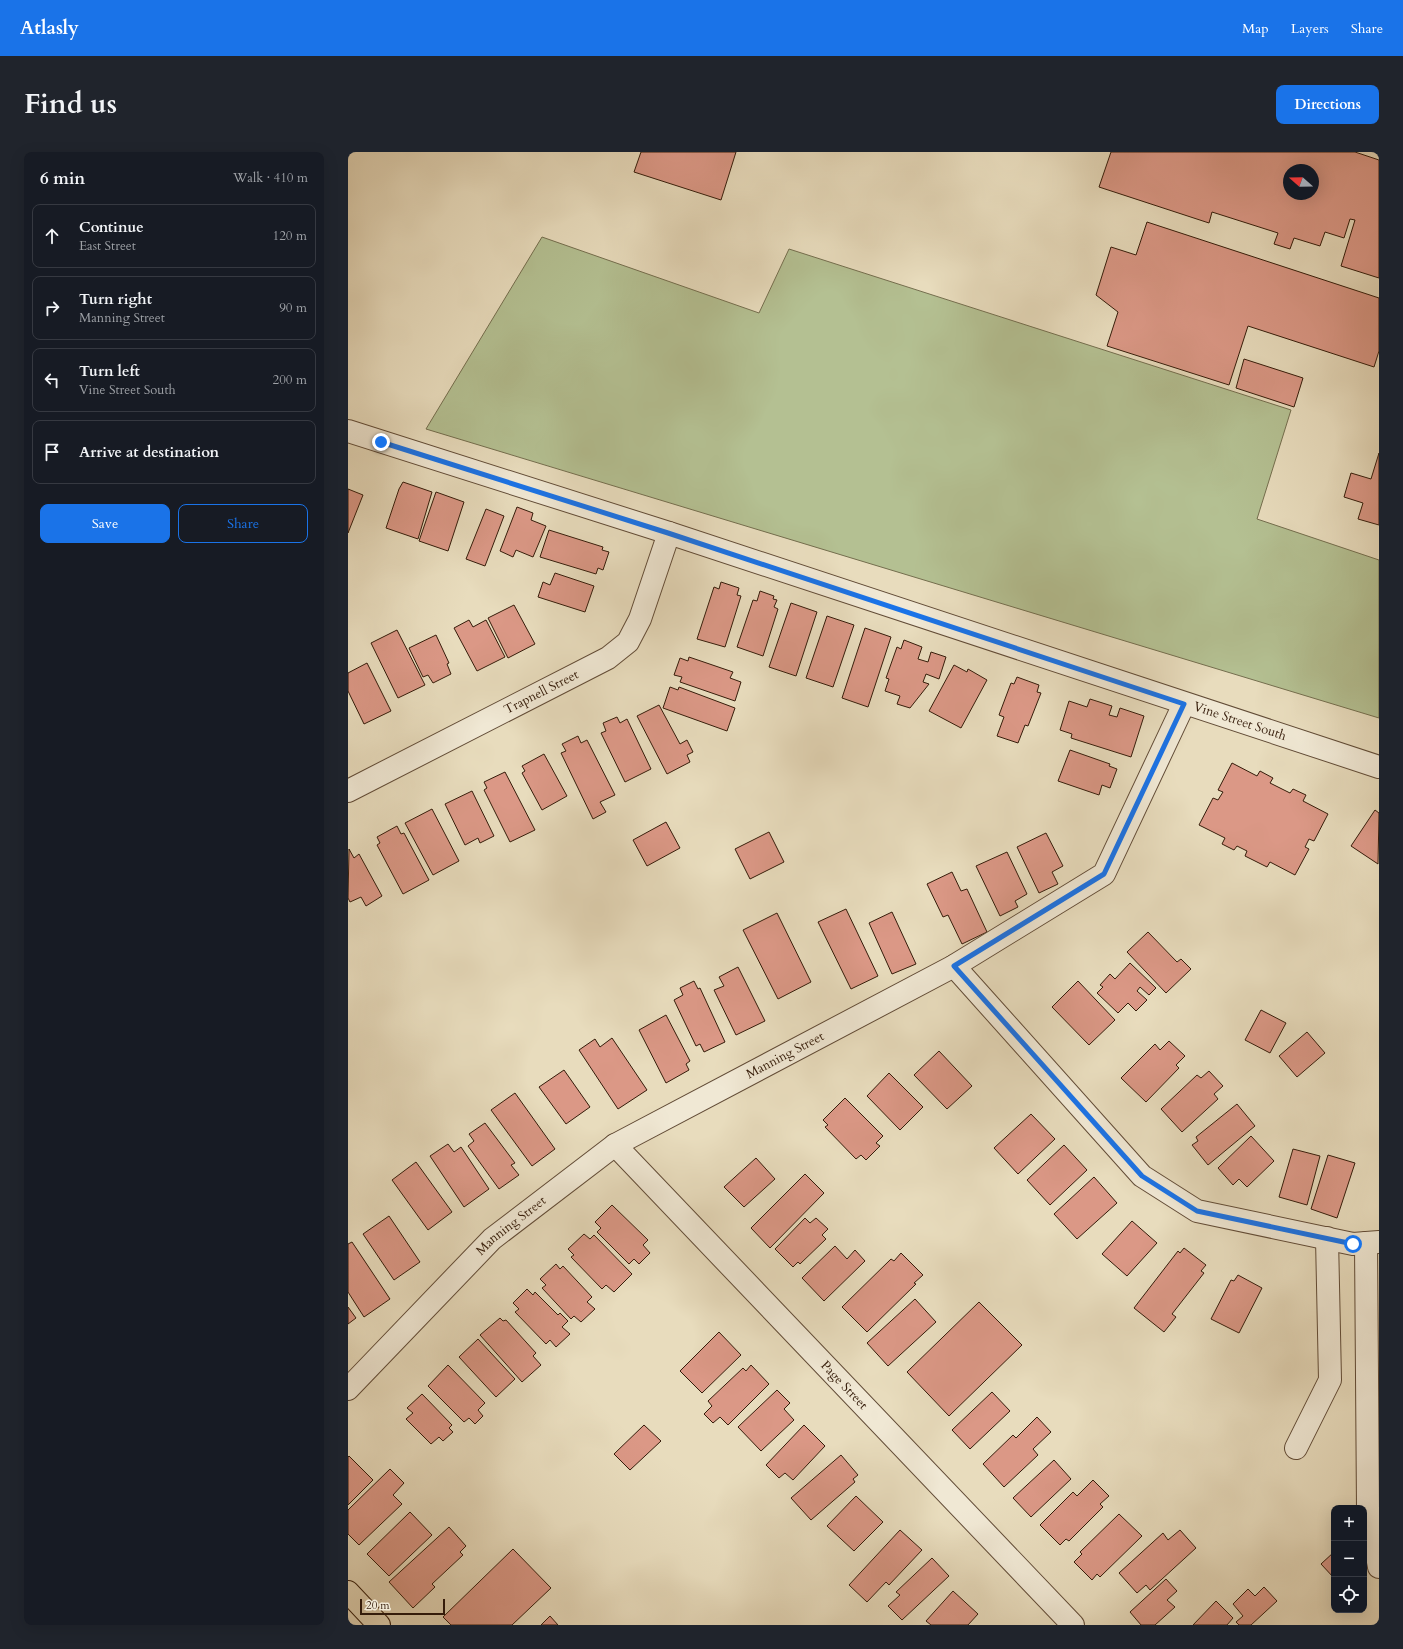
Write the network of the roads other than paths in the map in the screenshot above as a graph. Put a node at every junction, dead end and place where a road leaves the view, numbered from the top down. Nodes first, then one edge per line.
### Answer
1 (348, 431) edge
2 (668, 533) junction
3 (1184, 704) junction
4 (1379, 767) edge
5 (348, 791) edge
6 (954, 966) junction
7 (615, 1145) junction
8 (1327, 1238) junction
9 (1373, 1242) edge
10 (348, 1389) edge
11 (1296, 1448) dead end
12 (1379, 1566) edge
13 (348, 1592) edge
14 (379, 1625) edge
15 (1072, 1625) edge

1 - 2 street, Vine Street South
2 - 3 street, Vine Street South
2 - 5 street, Trapnell Street
3 - 4 street, Vine Street South
3 - 6 street, Manning Street
6 - 7 street, Manning Street
6 - 8 street
7 - 10 street, Manning Street
7 - 15 street, Page Street
8 - 9 street
8 - 11 street
9 - 12 street
13 - 14 main road

